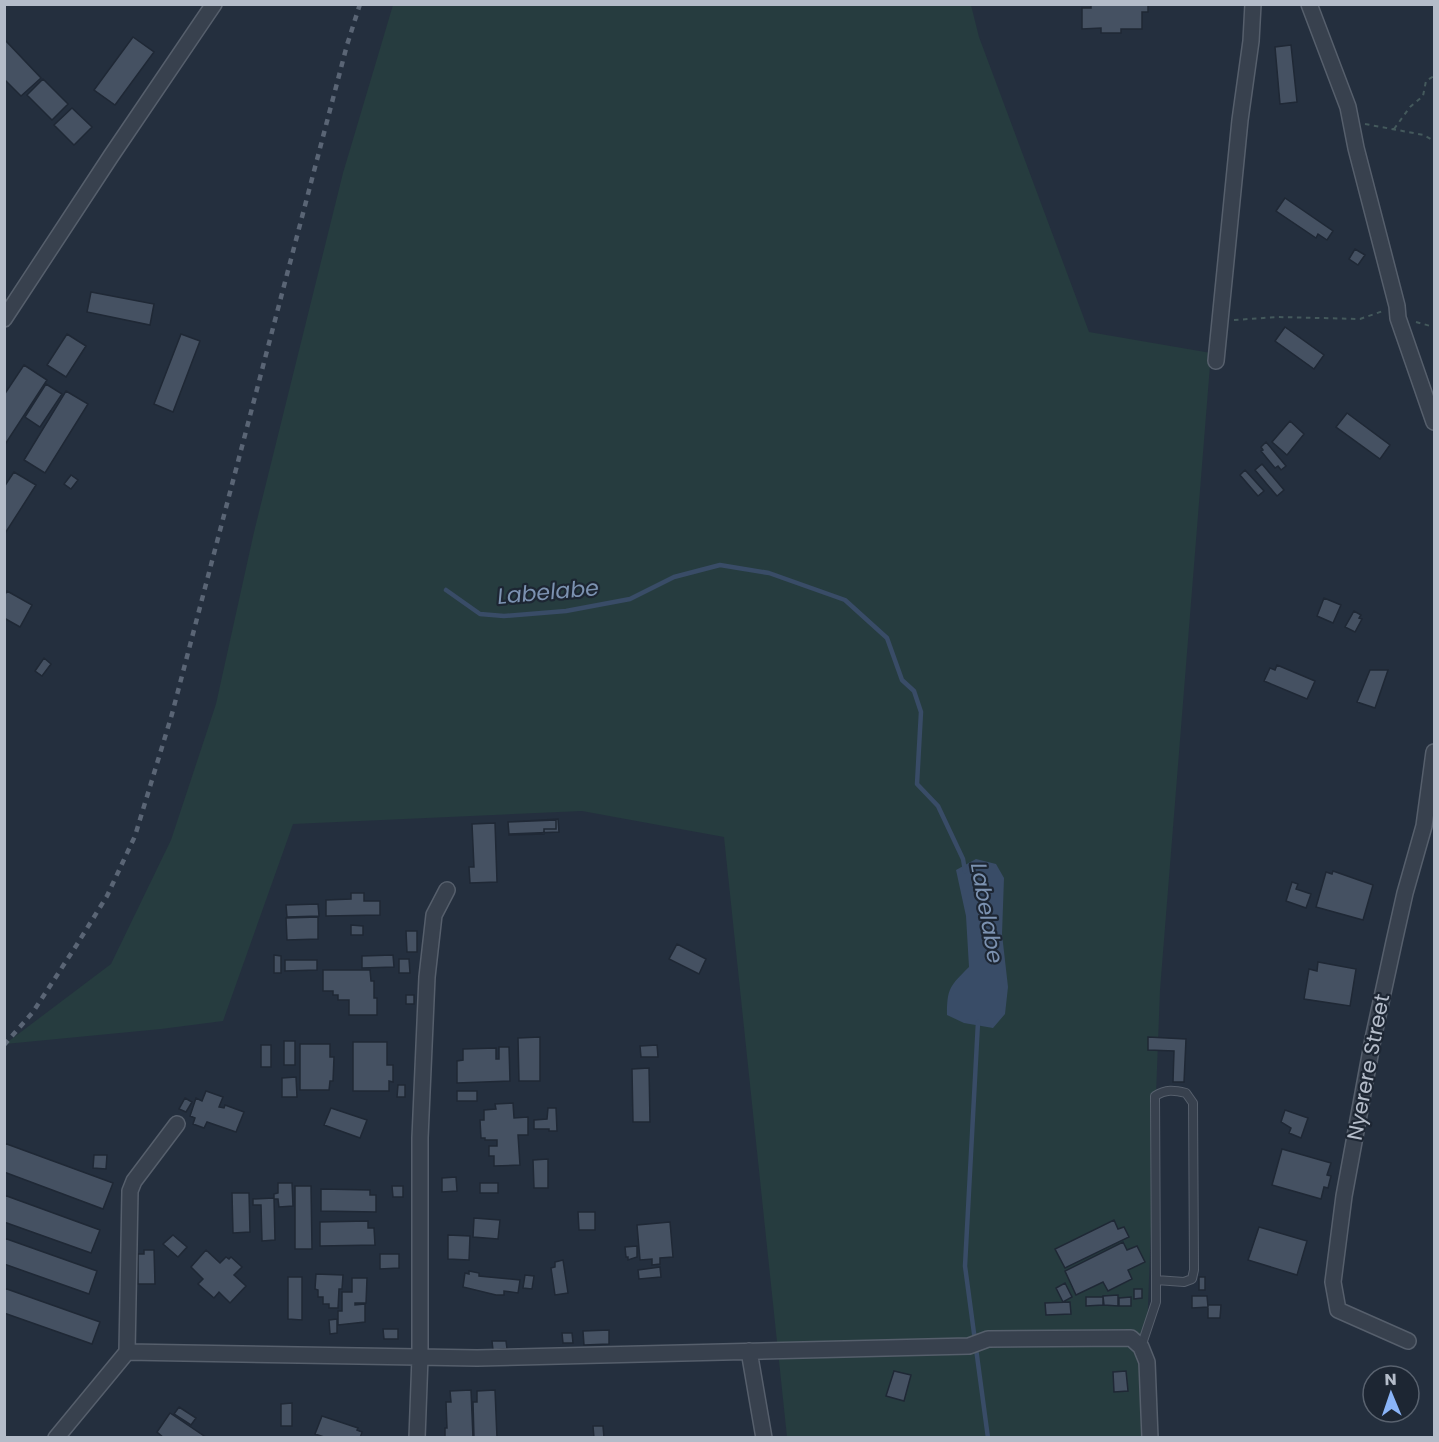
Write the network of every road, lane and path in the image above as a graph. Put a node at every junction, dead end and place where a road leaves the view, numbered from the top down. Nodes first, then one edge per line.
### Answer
1 (214, 4) edge
2 (1253, 4) edge
3 (1309, 4) edge
4 (1434, 76) edge
5 (1348, 107) junction
6 (1393, 130) junction
7 (1434, 141) edge
8 (1398, 312) junction
9 (1221, 318) junction
10 (4, 319) edge
11 (1434, 327) edge
12 (1216, 361) dead end
13 (1434, 422) edge
14 (1434, 752) edge
15 (447, 890) dead end
16 (177, 1124) dead end
17 (1156, 1280) junction
18 (1408, 1341) dead end
19 (1141, 1347) junction
20 (749, 1351) junction
21 (127, 1352) junction
22 (420, 1357) junction
23 (56, 1437) edge
24 (417, 1437) edge
25 (764, 1437) edge
26 (1150, 1437) edge

1 - 10 street
2 - 9 street
3 - 5 street
4 - 6 path
5 - 6 path
5 - 8 street
6 - 7 path
8 - 9 path
8 - 11 path
8 - 13 street
9 - 12 street
14 - 18 street, Nyerere Street
15 - 22 street
16 - 21 street
17 - 17 lane
17 - 19 lane
19 - 20 street
19 - 26 street
20 - 22 street
20 - 25 street
21 - 22 street
21 - 23 street
22 - 24 street

